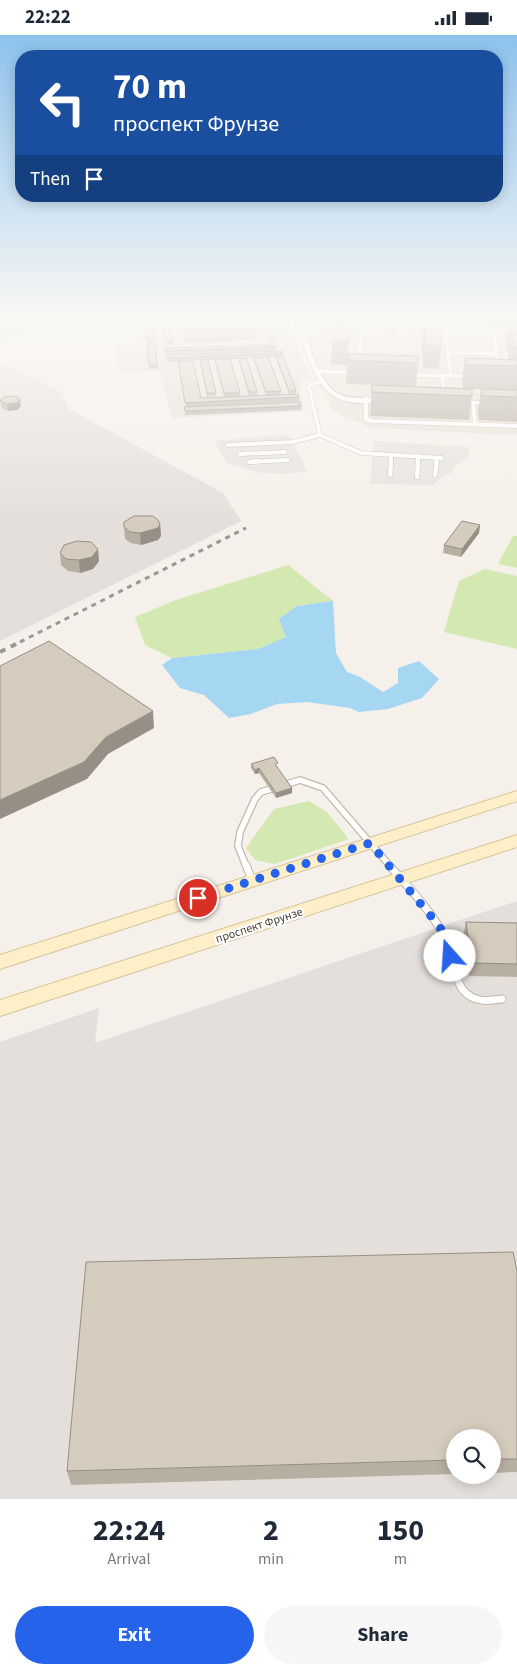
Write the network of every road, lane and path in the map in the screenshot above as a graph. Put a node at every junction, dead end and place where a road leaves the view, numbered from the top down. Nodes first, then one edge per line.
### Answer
1 (309, 387) edge
2 (329, 387) edge
3 (443, 387) edge
4 (366, 398) junction
5 (396, 400) edge
6 (445, 402) joint
7 (473, 403) junction
8 (517, 404) edge
9 (474, 424) junction
10 (517, 426) edge
11 (320, 435) junction
12 (282, 443) junction
13 (227, 445) dead end
14 (285, 452) junction
15 (240, 454) dead end
16 (391, 455) junction
17 (418, 456) junction
18 (249, 462) dead end
19 (390, 475) dead end
20 (435, 475) dead end
21 (416, 477) dead end
22 (517, 796) edge
23 (517, 841) edge
24 (370, 843) junction
25 (402, 879) junction
26 (252, 880) junction
27 (0, 961) edge
28 (502, 999) dead end
29 (0, 1008) edge

1 - 11 lane
2 - 4 street
3 - 6 lane
4 - 5 street
4 - 9 lane
6 - 7 street
7 - 8 street
7 - 9 lane
9 - 10 lane
11 - 12 lane
11 - 16 lane
12 - 13 lane
12 - 14 lane
14 - 15 lane
14 - 18 lane
16 - 17 lane
16 - 19 lane
17 - 20 lane
17 - 21 lane
22 - 24 main road
23 - 25 main road, проспект Фрунзе
24 - 25 lane
24 - 26 main road
24 - 26 lane
25 - 28 lane
25 - 29 main road, проспект Фрунзе
26 - 27 main road

